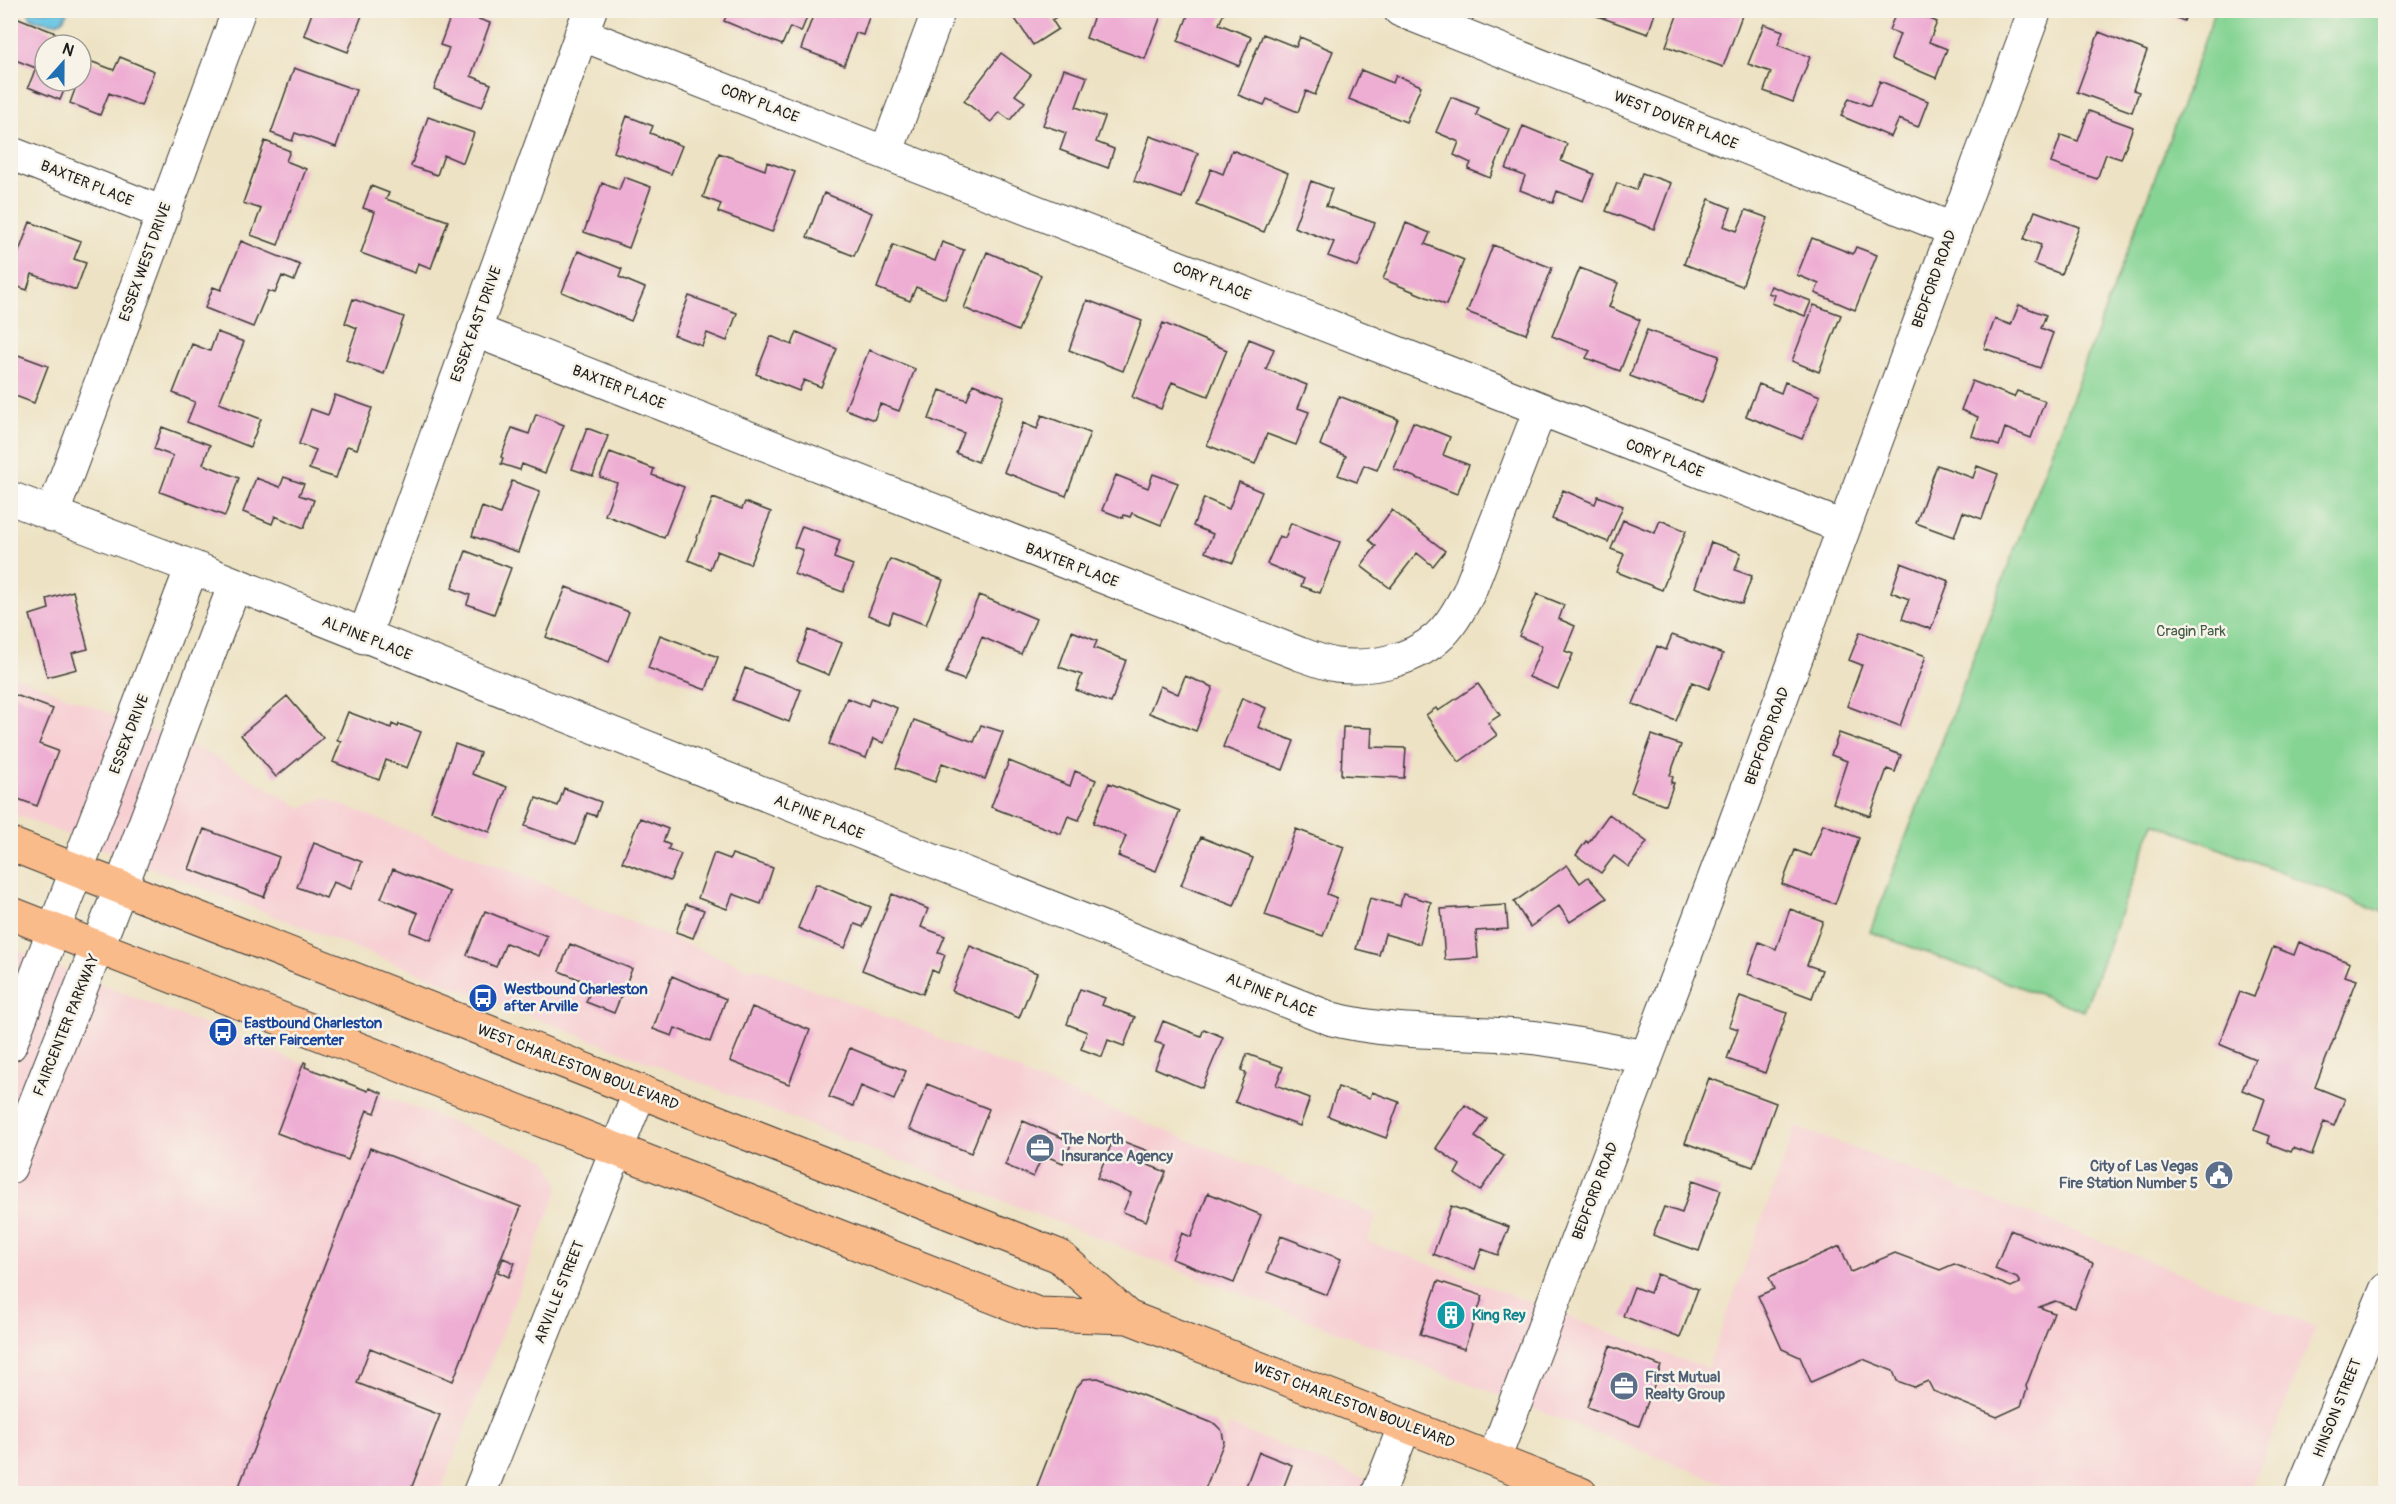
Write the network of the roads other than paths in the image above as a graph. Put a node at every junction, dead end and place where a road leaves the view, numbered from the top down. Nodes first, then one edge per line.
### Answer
1 (239, 10) edge
2 (939, 10) edge
3 (1400, 10) edge
4 (2035, 10) edge
5 (586, 22) edge
6 (10, 153) edge
7 (886, 153) junction
8 (163, 213) junction
9 (1952, 230) junction
10 (474, 330) junction
11 (1540, 410) junction
12 (10, 498) edge
13 (52, 515) junction
14 (1843, 528) junction
15 (192, 567) junction
16 (235, 584) junction
17 (364, 637) junction
18 (10, 844) edge
19 (78, 871) junction
20 (121, 887) junction
21 (10, 913) edge
22 (61, 915) junction
23 (97, 947) junction
24 (10, 1045) edge
25 (1646, 1057) junction
26 (640, 1091) junction
27 (616, 1150) junction
28 (10, 1167) edge
29 (2385, 1290) edge
30 (1128, 1317) junction
31 (1405, 1425) junction
32 (1494, 1459) junction
33 (479, 1494) edge
34 (1378, 1494) edge
35 (1581, 1494) edge
36 (2301, 1494) edge

1 - 8 street, ESSEX WEST DRIVE
2 - 7 street
3 - 9 street, WEST DOVER PLACE
4 - 9 street, BEDFORD ROAD
5 - 7 street, CORY PLACE
5 - 10 street, ESSEX EAST DRIVE
6 - 8 street, BAXTER PLACE
7 - 11 street, CORY PLACE
8 - 13 street, ESSEX WEST DRIVE
9 - 14 street, BEDFORD ROAD
10 - 11 street, BAXTER PLACE
10 - 17 street, ESSEX EAST DRIVE
11 - 14 street, CORY PLACE
12 - 13 street, ALPINE PLACE
13 - 15 street, ALPINE PLACE
14 - 25 street, BEDFORD ROAD
15 - 16 street, ALPINE PLACE
15 - 19 street, ESSEX DRIVE
16 - 17 street, ALPINE PLACE
16 - 20 street
17 - 25 street, ALPINE PLACE
18 - 19 main road, WEST CHARLESTON BOULEVARD
19 - 20 main road, WEST CHARLESTON BOULEVARD
19 - 22 street, ESSEX DRIVE
20 - 23 street, FAIRCENTER PARKWAY
20 - 26 main road, WEST CHARLESTON BOULEVARD
21 - 22 main road, WEST CHARLESTON BOULEVARD
22 - 23 main road, WEST CHARLESTON BOULEVARD
22 - 24 street
23 - 27 main road, WEST CHARLESTON BOULEVARD
23 - 28 street, FAIRCENTER PARKWAY
25 - 32 street, BEDFORD ROAD
26 - 27 street, ARVILLE STREET
26 - 30 main road, WEST CHARLESTON BOULEVARD
27 - 30 main road, WEST CHARLESTON BOULEVARD
27 - 33 street, ARVILLE STREET
29 - 36 street, HINSON STREET
30 - 31 main road, WEST CHARLESTON BOULEVARD
31 - 32 main road, WEST CHARLESTON BOULEVARD
31 - 34 street
32 - 35 main road, WEST CHARLESTON BOULEVARD

